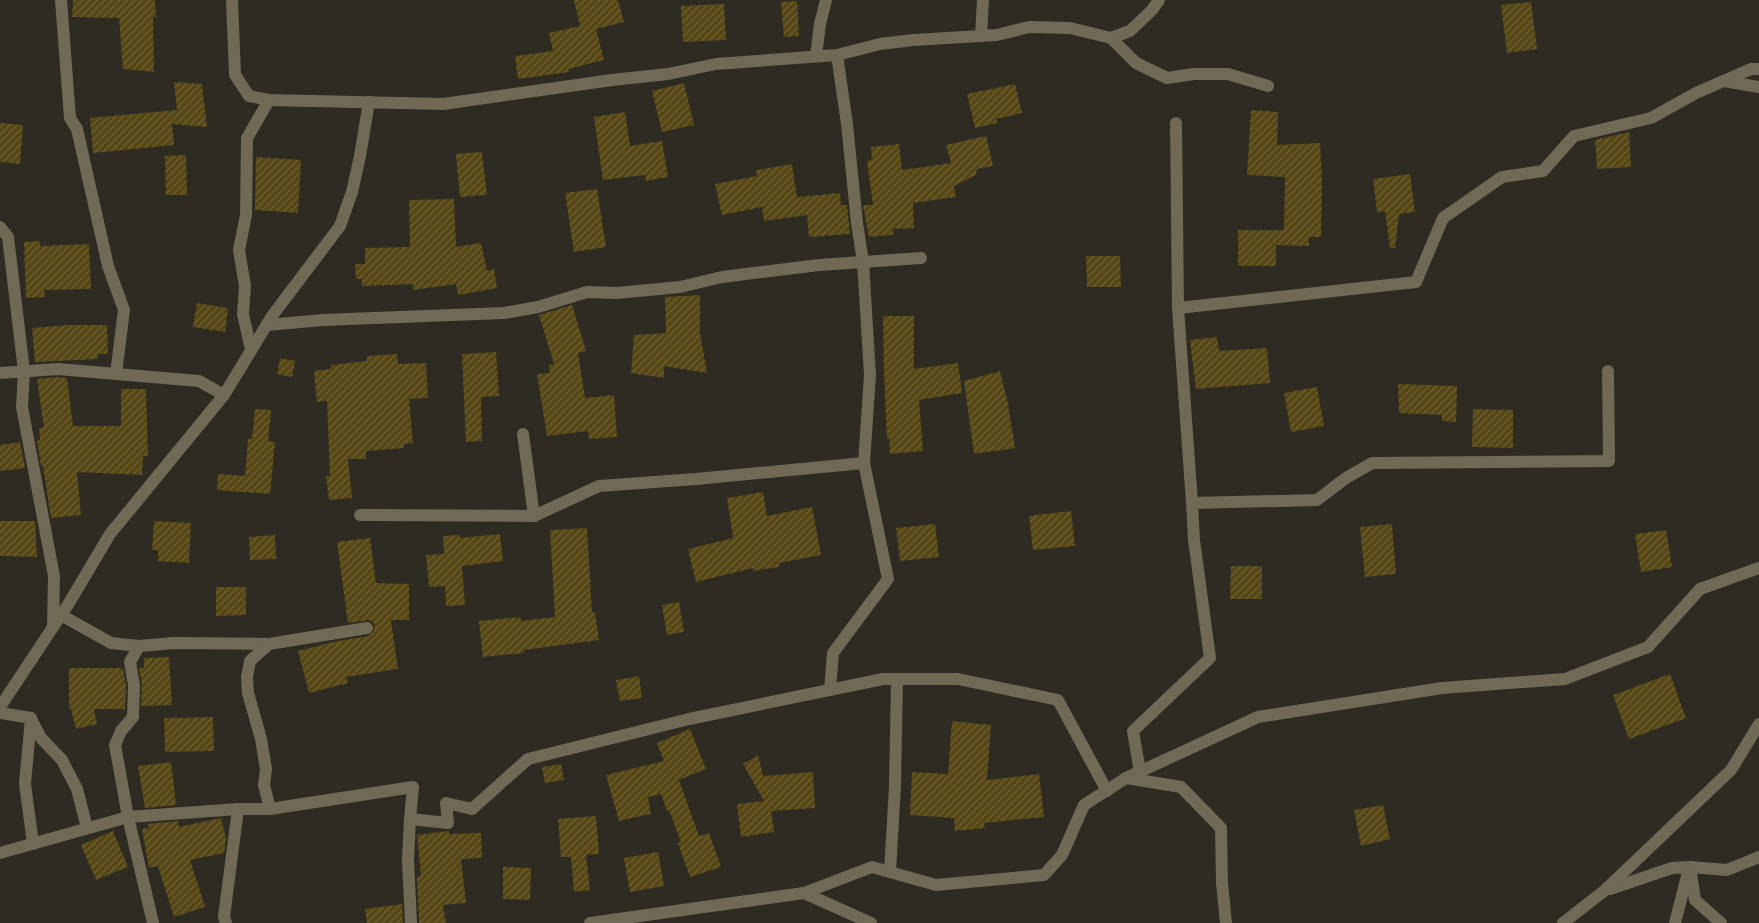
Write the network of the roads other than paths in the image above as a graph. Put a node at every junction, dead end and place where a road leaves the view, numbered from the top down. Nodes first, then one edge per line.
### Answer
1 (61, 0) edge
2 (232, 0) edge
3 (826, 0) edge
4 (983, 0) edge
5 (1159, 0) edge
6 (981, 36) junction
7 (1111, 38) junction
8 (837, 55) junction
9 (816, 56) junction
10 (1759, 69) edge
11 (1724, 81) junction
12 (1268, 86) dead end
13 (1759, 87) edge
14 (268, 100) junction
15 (369, 102) junction
16 (1176, 123) dead end
17 (0, 227) edge
18 (920, 258) dead end
19 (863, 262) junction
20 (1178, 308) junction
21 (267, 325) junction
22 (252, 350) junction
23 (24, 371) junction
24 (1608, 371) dead end
25 (0, 373) edge
26 (116, 374) junction
27 (224, 395) junction
28 (523, 434) dead end
29 (864, 463) junction
30 (1192, 503) junction
31 (360, 515) dead end
32 (534, 516) junction
33 (1759, 568) edge
34 (61, 615) junction
35 (52, 628) junction
36 (367, 628) dead end
37 (269, 644) junction
38 (139, 646) junction
39 (898, 679) junction
40 (830, 690) junction
41 (0, 707) edge
42 (0, 713) edge
43 (31, 718) junction
44 (1759, 724) edge
45 (1140, 772) junction
46 (1126, 778) junction
47 (1106, 791) junction
48 (238, 809) junction
49 (270, 809) junction
50 (128, 817) junction
51 (410, 819) junction
52 (87, 828) junction
53 (33, 844) junction
54 (0, 853) edge
55 (1759, 857) edge
56 (1690, 867) junction
57 (890, 872) junction
58 (1604, 891) junction
59 (804, 893) junction
60 (153, 923) edge
61 (226, 923) edge
62 (411, 923) edge
63 (590, 923) edge
64 (871, 923) edge
65 (1226, 923) edge
66 (1563, 923) edge
67 (1675, 923) edge
68 (1721, 923) edge

1 - 26 street
2 - 14 street
3 - 9 street
4 - 6 street
5 - 7 street
6 - 7 street
6 - 8 street
7 - 12 street
8 - 9 street
8 - 19 street
9 - 15 street
10 - 11 street
11 - 13 street
11 - 20 street
14 - 15 street
14 - 22 street
15 - 21 street
16 - 20 street
17 - 23 street
18 - 19 street
19 - 21 street
19 - 29 street
20 - 30 street
21 - 22 street
22 - 27 street
23 - 25 street
23 - 26 street
23 - 35 street
24 - 30 street
26 - 27 street
27 - 34 street
28 - 32 street
29 - 32 street
29 - 40 street
30 - 45 street
31 - 32 street
33 - 45 street
34 - 35 street
34 - 38 street
35 - 41 street
36 - 37 street
37 - 38 street
37 - 49 street
38 - 50 street
39 - 40 street
39 - 47 street
39 - 57 street
40 - 51 street
42 - 43 street
43 - 52 street
43 - 53 street
44 - 58 street
45 - 46 street
46 - 47 street
46 - 65 street
47 - 57 street
48 - 49 street
48 - 50 street
48 - 61 street
49 - 51 street
50 - 52 street
50 - 60 street
51 - 62 street
52 - 53 street
53 - 54 street
55 - 56 street
56 - 58 street
56 - 67 street
56 - 68 street
57 - 59 street
58 - 66 street
59 - 63 street
59 - 64 street

